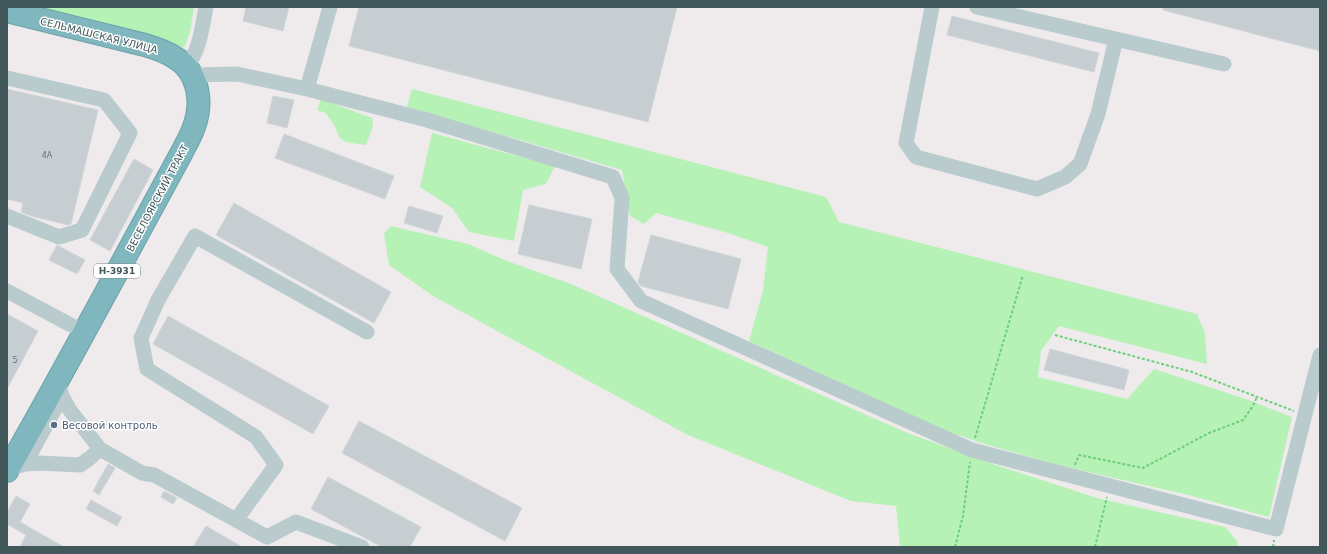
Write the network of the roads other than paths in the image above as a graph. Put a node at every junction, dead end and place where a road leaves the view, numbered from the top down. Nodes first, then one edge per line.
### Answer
1 (206, 7) edge
2 (330, 7) edge
3 (932, 7) edge
4 (977, 7) edge
5 (7, 11) edge
6 (1116, 39) junction
7 (1224, 64) dead end
8 (189, 71) junction
9 (7, 78) edge
10 (307, 88) junction
11 (7, 216) edge
12 (7, 291) edge
13 (84, 332) junction
14 (368, 332) dead end
15 (1320, 355) edge
16 (60, 388) junction
17 (100, 449) junction
18 (13, 468) edge
19 (236, 520) junction
20 (266, 542) edge
21 (362, 547) edge

1 - 8 street
2 - 10 street
3 - 6 street
4 - 6 street
5 - 8 highway, СЕЛЬМАШСКАЯ УЛИЦА
6 - 7 street
8 - 10 street
8 - 13 highway, ВЕСЕЛОЯРСКИЙ ТРАКТ / Н-3931
9 - 11 street
10 - 15 street
12 - 13 street
13 - 16 highway, ВЕСЕЛОЯРСКИЙ ТРАКТ / Н-3931
14 - 19 street
16 - 17 street
16 - 18 highway, ВЕСЕЛОЯРСКИЙ ТРАКТ / Н-3931
17 - 18 street
17 - 19 street
19 - 20 street
20 - 21 street

